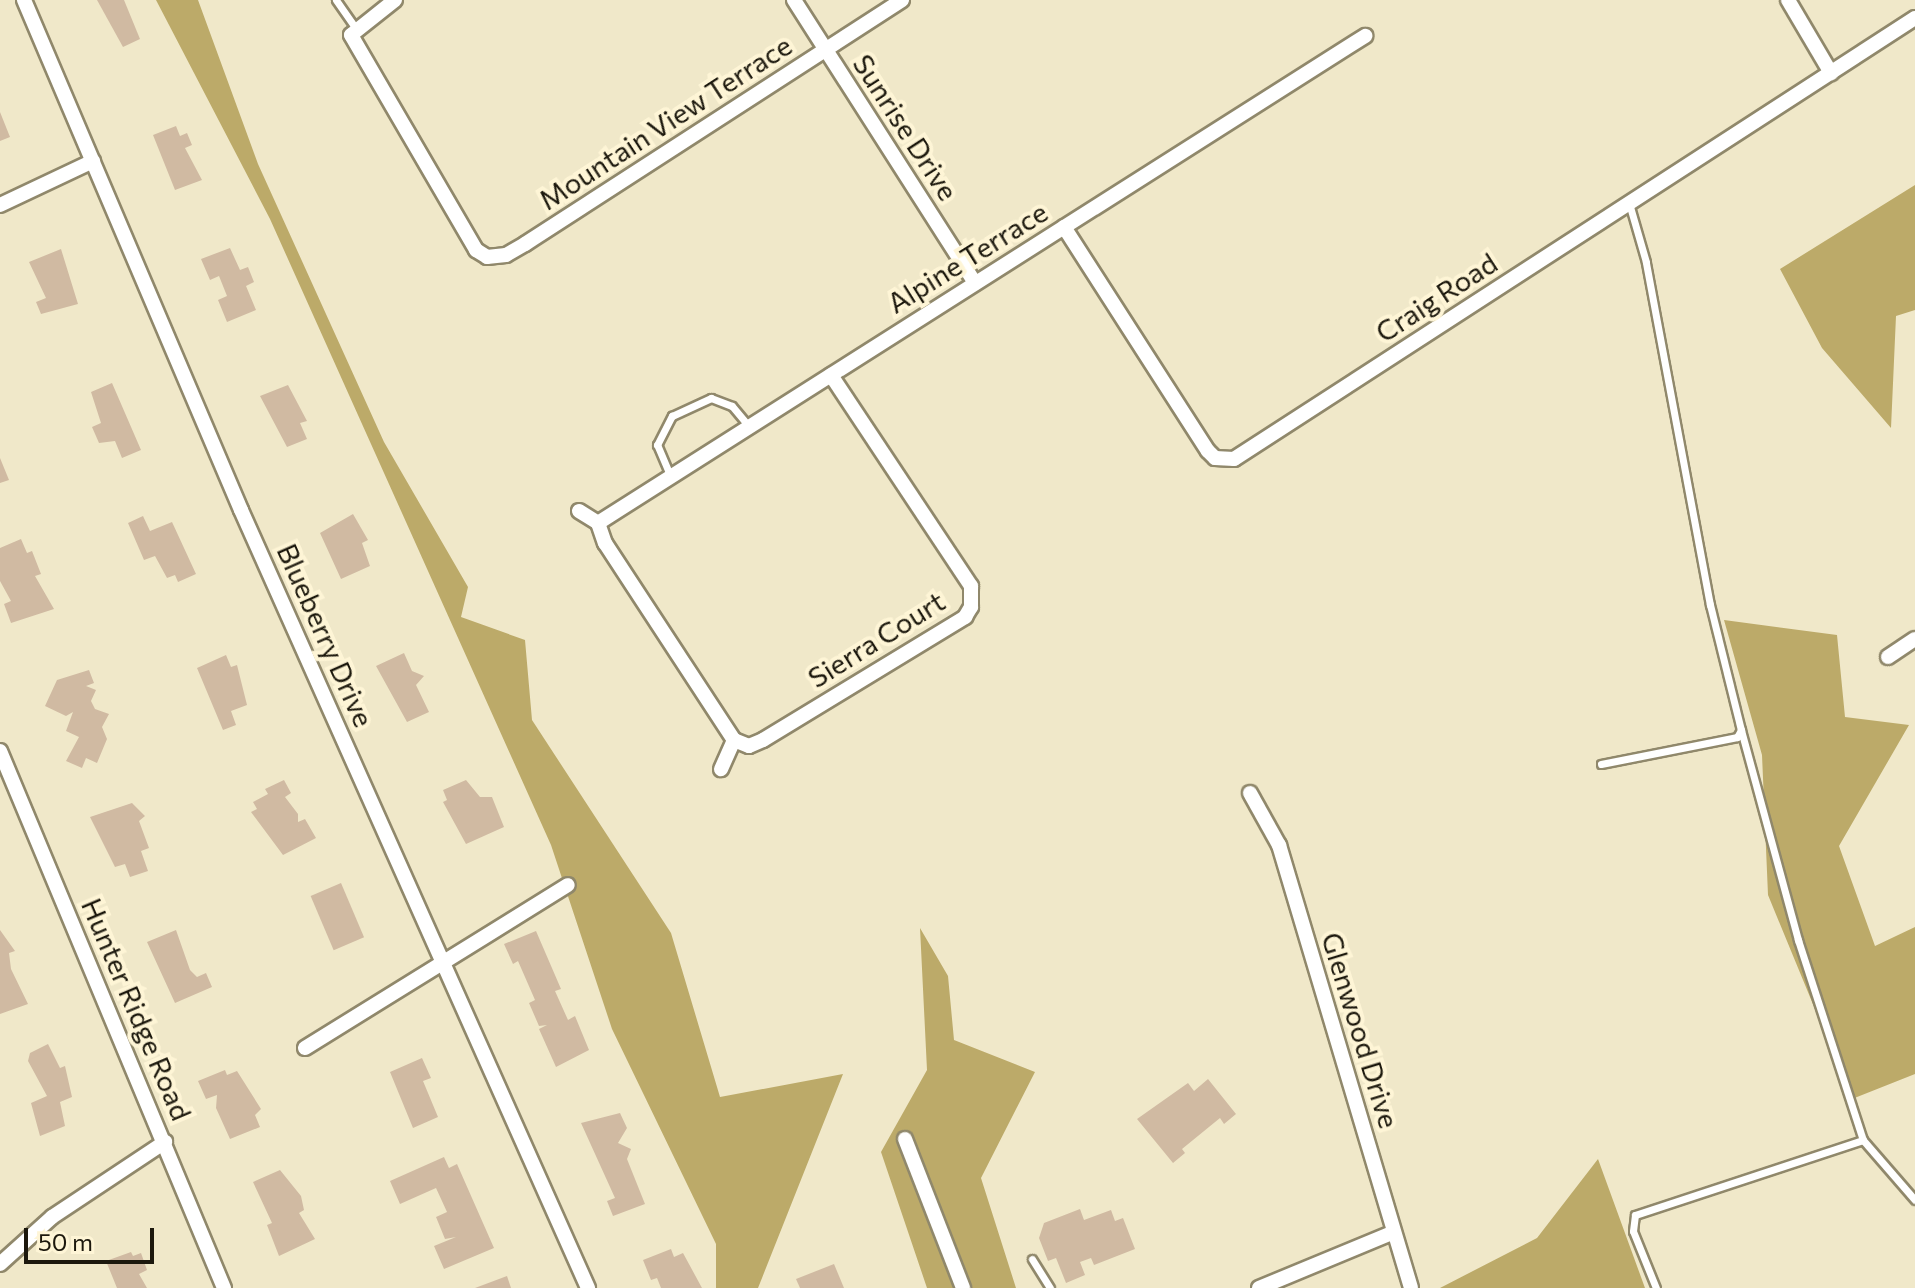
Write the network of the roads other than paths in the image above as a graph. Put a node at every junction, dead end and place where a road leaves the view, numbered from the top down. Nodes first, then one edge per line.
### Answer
1 (24, 0) edge
2 (336, 0) edge
3 (395, 0) edge
4 (794, 0) edge
5 (902, 0) edge
6 (1788, 0) edge
7 (1915, 18) edge
8 (356, 29) junction
9 (1365, 36) dead end
10 (825, 49) junction
11 (1831, 73) junction
12 (93, 161) junction
13 (1629, 203) junction
14 (0, 205) edge
15 (1064, 227) junction
16 (975, 283) junction
17 (831, 375) junction
18 (749, 426) junction
19 (670, 475) junction
20 (579, 511) dead end
21 (598, 523) junction
22 (1915, 639) edge
23 (1888, 657) dead end
24 (1741, 730) junction
25 (734, 740) junction
26 (0, 751) edge
27 (1601, 764) dead end
28 (721, 769) dead end
29 (1250, 793) dead end
30 (568, 885) dead end
31 (445, 960) junction
32 (305, 1048) dead end
33 (905, 1139) dead end
34 (1863, 1140) junction
35 (165, 1142) junction
36 (1915, 1200) edge
37 (1394, 1232) junction
38 (1032, 1259) dead end
39 (0, 1264) edge
40 (1266, 1286) edge
41 (224, 1288) edge
42 (588, 1288) edge
43 (963, 1288) edge
44 (1050, 1288) edge
45 (1411, 1288) edge
46 (1656, 1288) edge

1 - 12 street, Blueberry Drive
2 - 8 lane
3 - 8 street
4 - 10 street, Sunrise Drive
5 - 10 street, Mountain View Terrace
6 - 11 street
7 - 11 street, Craig Road
8 - 10 street, Mountain View Terrace
9 - 15 street, Alpine Terrace
10 - 16 street, Sunrise Drive
11 - 13 street, Craig Road
12 - 14 street
12 - 31 street, Blueberry Drive
13 - 15 street, Craig Road
13 - 24 lane
15 - 16 street, Alpine Terrace
16 - 17 street, Alpine Terrace
17 - 18 street, Alpine Terrace
17 - 25 street, Sierra Court
18 - 19 street, Alpine Terrace
18 - 19 lane
19 - 21 street, Alpine Terrace
20 - 21 street
21 - 25 street
22 - 23 street
24 - 27 lane
24 - 34 lane
25 - 28 street
26 - 35 street, Hunter Ridge Road
29 - 37 street, Glenwood Drive
30 - 31 street
31 - 32 street
31 - 42 street, Blueberry Drive
33 - 43 street
34 - 36 lane
34 - 46 lane
35 - 39 street
35 - 41 street, Hunter Ridge Road
37 - 40 street
37 - 45 street, Glenwood Drive
38 - 44 lane

